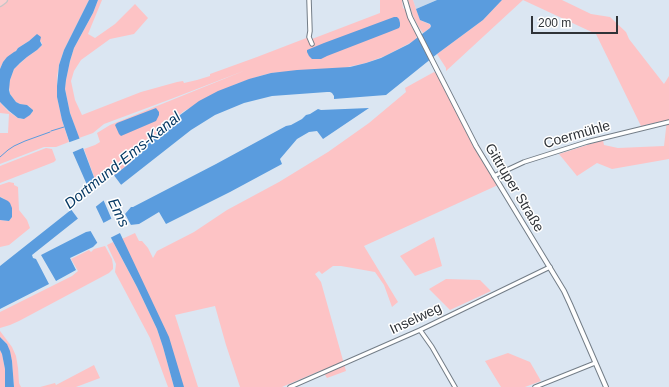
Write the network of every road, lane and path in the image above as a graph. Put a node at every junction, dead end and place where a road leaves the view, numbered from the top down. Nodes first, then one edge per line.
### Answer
1 (4, 0) edge
2 (309, 0) edge
3 (405, 0) edge
4 (0, 3) edge
5 (312, 44) dead end
6 (669, 122) edge
7 (494, 176) junction
8 (550, 267) junction
9 (420, 330) junction
10 (595, 363) junction
11 (290, 387) edge
12 (455, 387) edge
13 (535, 387) edge
14 (606, 387) edge

1 - 4 highway
2 - 5 street
3 - 7 street, Gittruper Straße
6 - 7 street, Coermühle
7 - 8 street, Gittruper Straße
8 - 9 street, Inselweg
8 - 10 street, Gittruper Straße
9 - 11 street, Inselweg
9 - 12 street
10 - 13 street
10 - 14 street, Gittruper Straße

